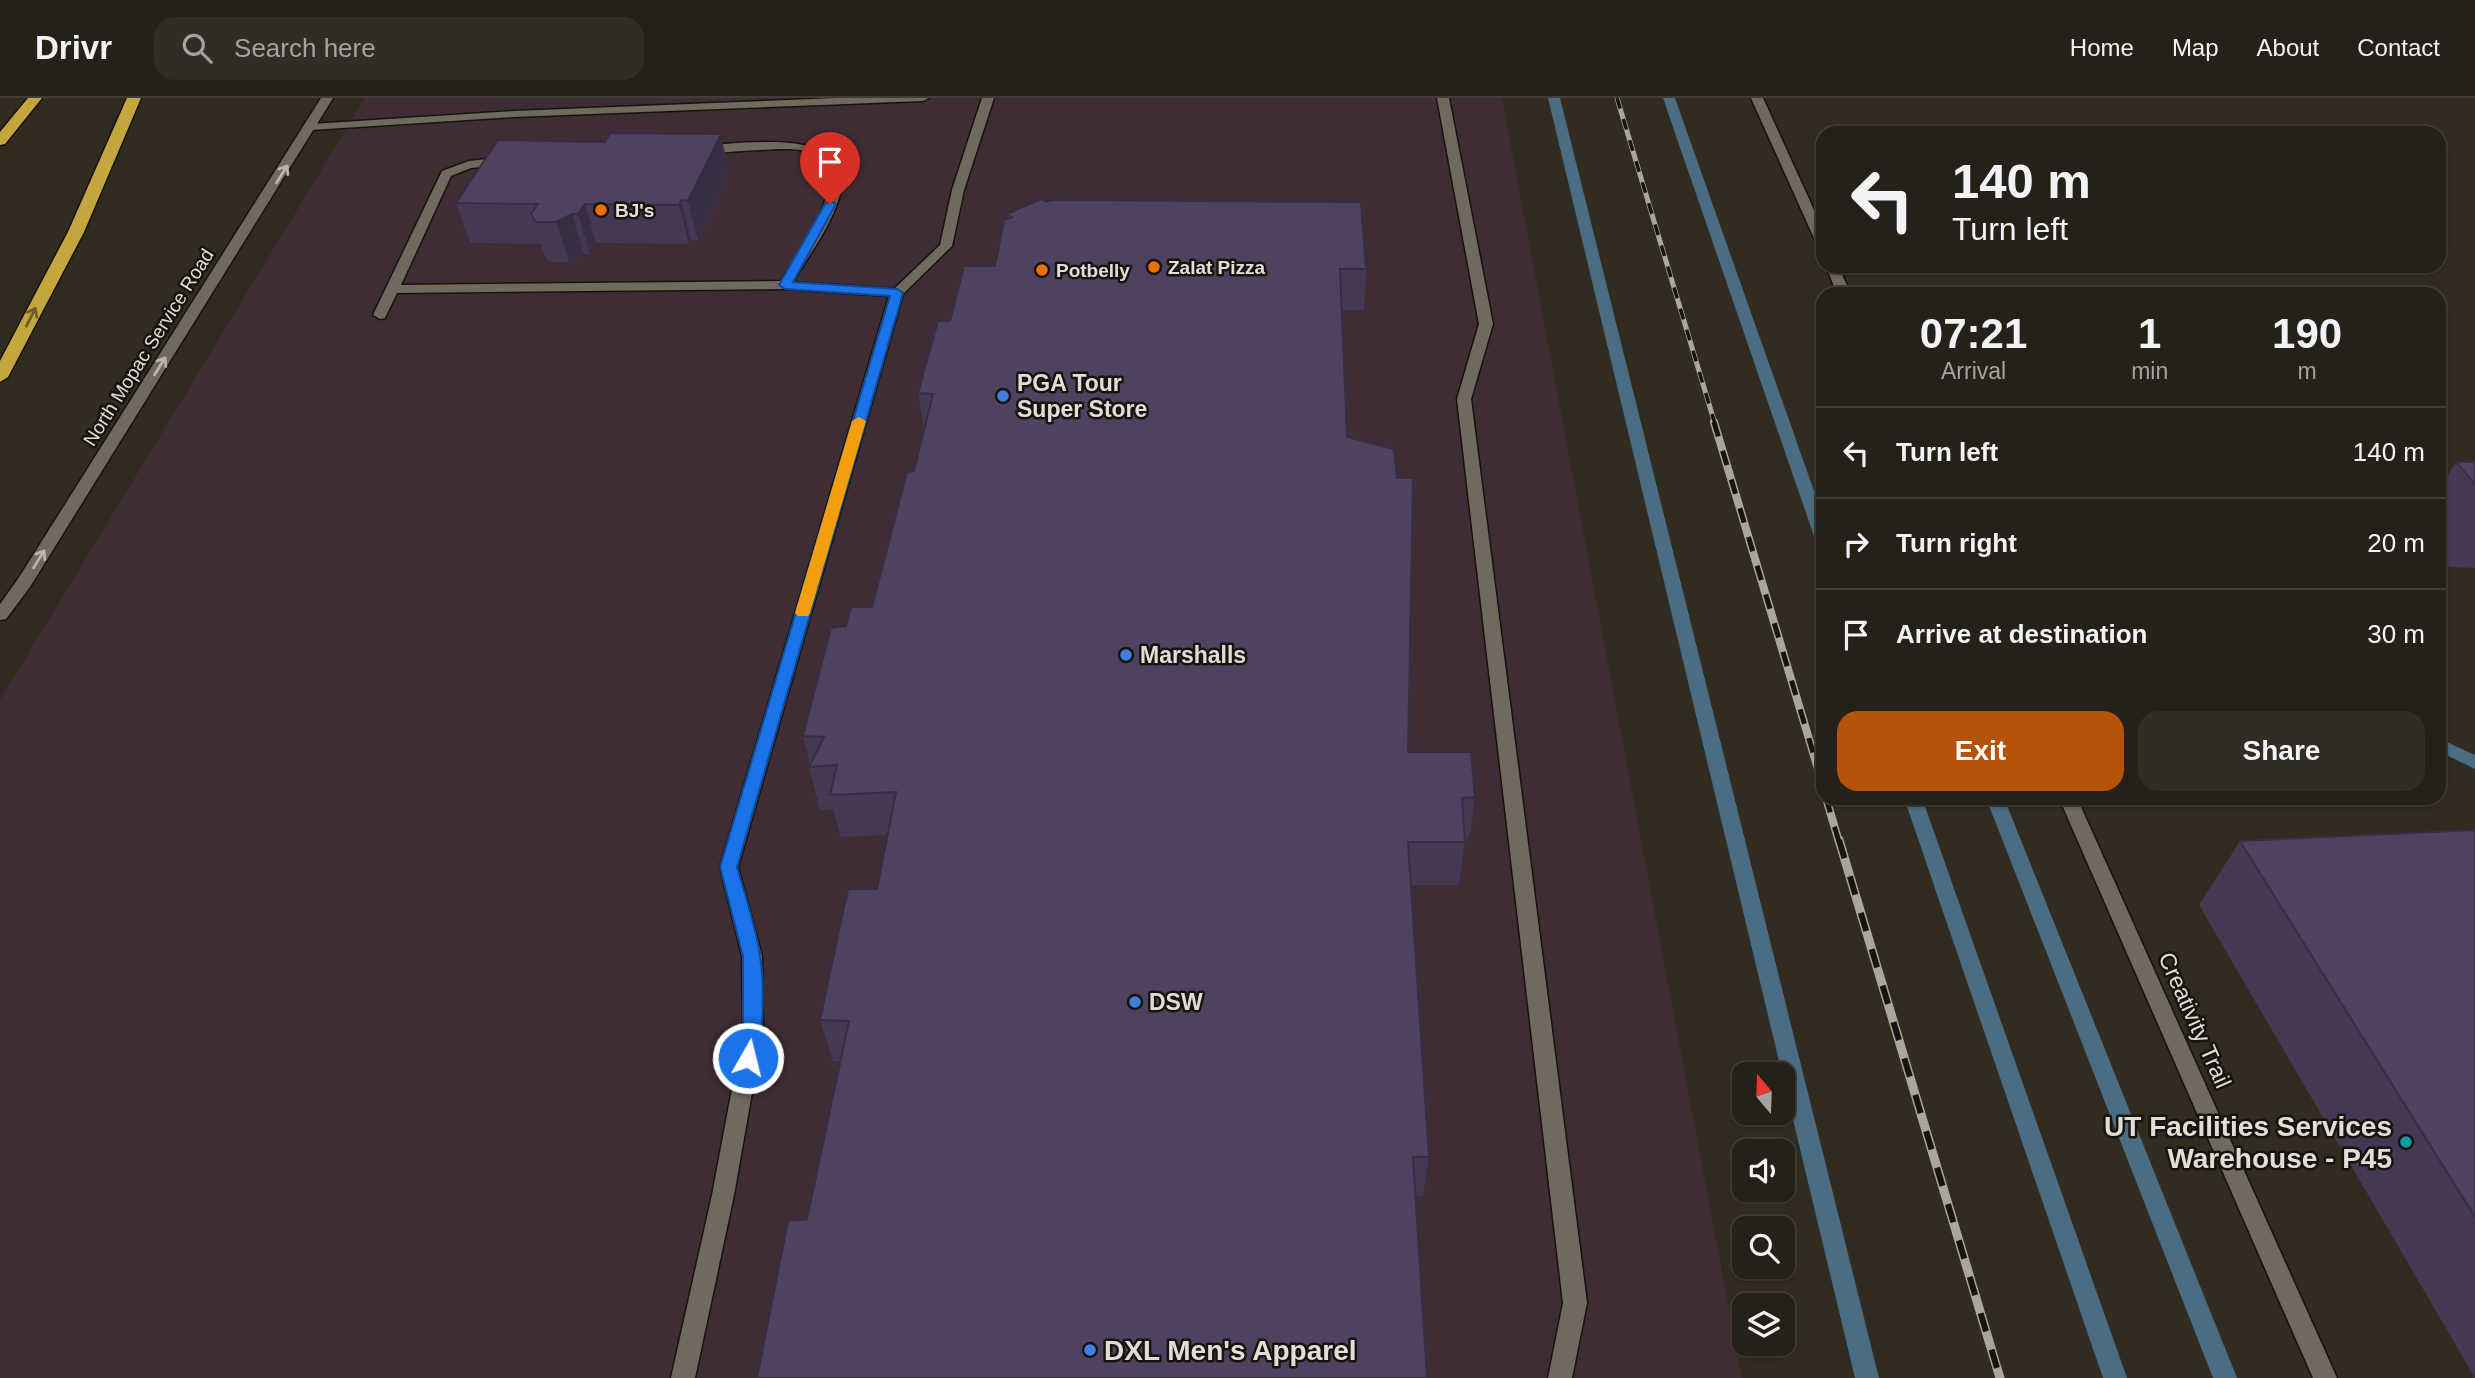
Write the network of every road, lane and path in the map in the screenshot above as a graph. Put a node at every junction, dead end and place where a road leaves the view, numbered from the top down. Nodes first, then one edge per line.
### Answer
1 (35, 98) edge
2 (134, 98) edge
3 (327, 98) edge
4 (923, 98) edge
5 (988, 98) edge
6 (1443, 98) edge
7 (1757, 98) edge
8 (311, 127) junction
9 (0, 141) edge
10 (681, 150) edge
11 (521, 160) edge
12 (1816, 229) edge
13 (785, 285) junction
14 (391, 289) junction
15 (897, 293) junction
16 (380, 315) dead end
17 (0, 377) edge
18 (0, 615) edge
19 (2071, 805) edge
20 (683, 1378) edge
21 (1560, 1378) edge
22 (2325, 1378) edge

1 - 9 highway
17 -> 2 highway
3 - 8 main road, North Mopac Service Road
4 - 8 main road
5 - 15 main road
6 - 21 main road
7 - 12 main road
18 -> 8 main road, North Mopac Service Road
10 - 13 main road
11 - 14 main road
13 - 14 main road
13 - 15 main road
14 - 16 main road
15 - 20 main road
19 - 22 main road, Creativity Trail

